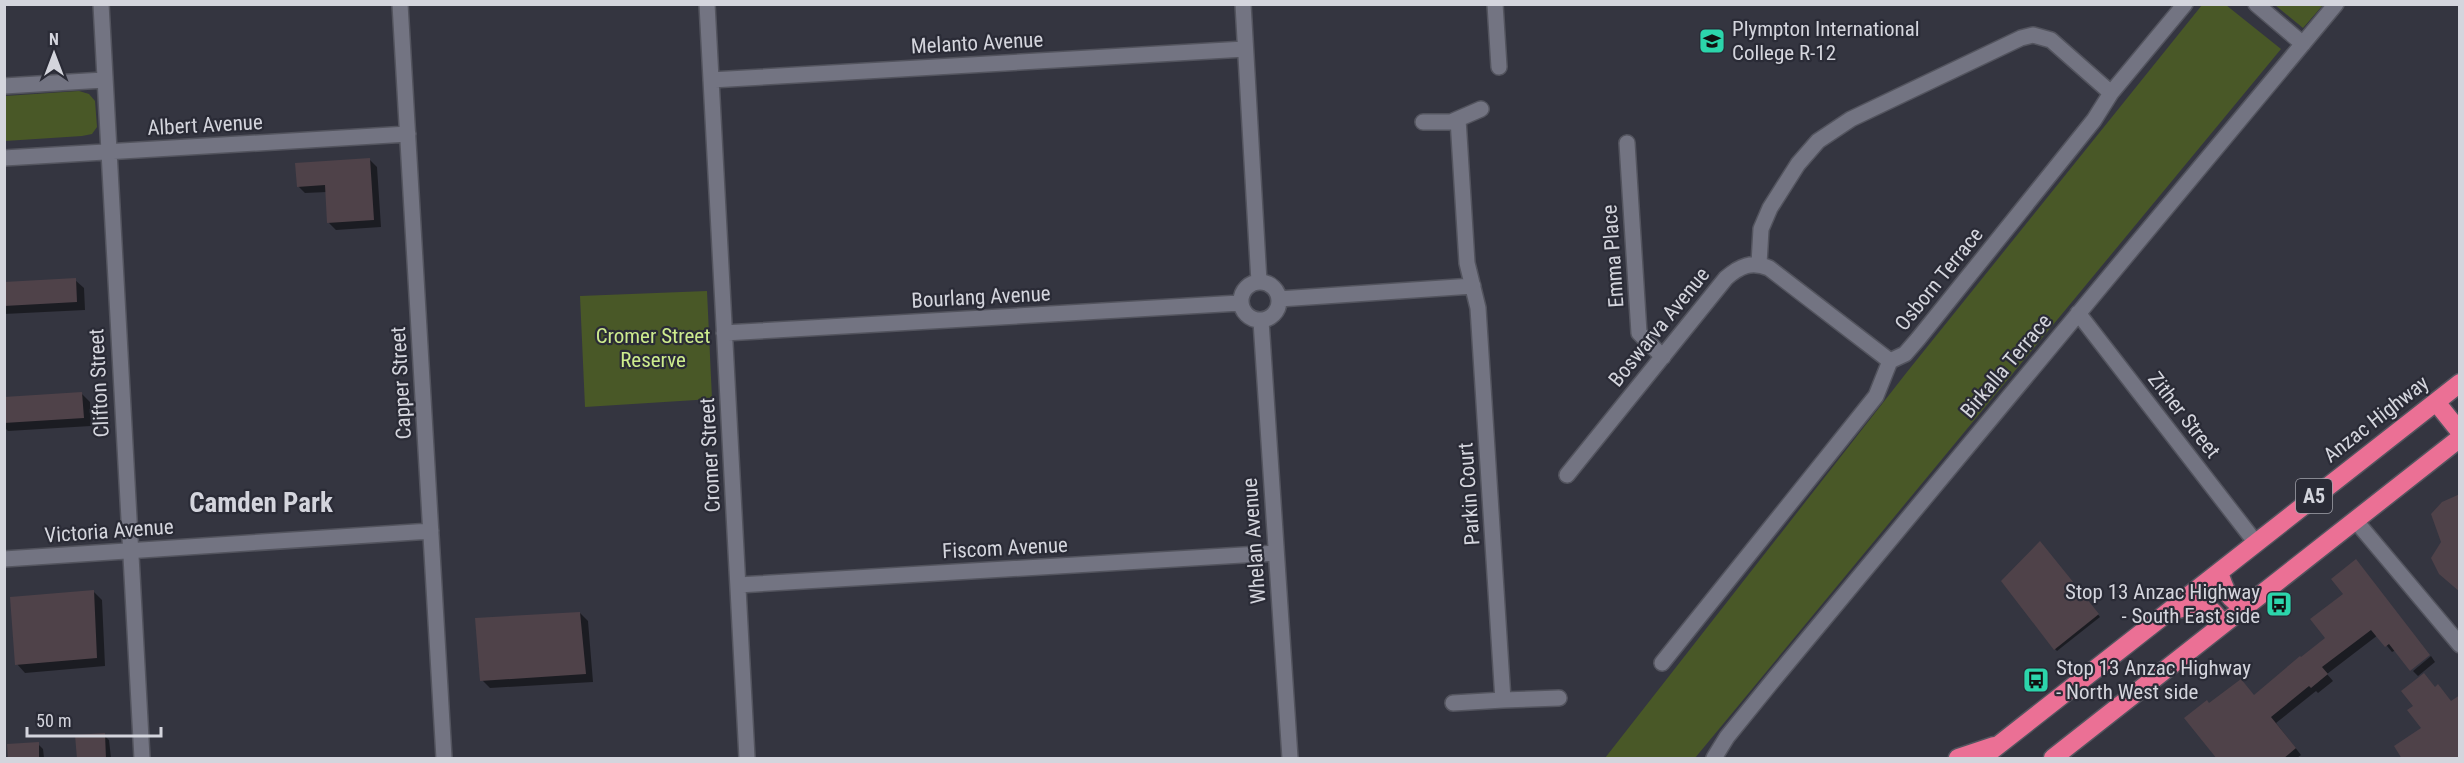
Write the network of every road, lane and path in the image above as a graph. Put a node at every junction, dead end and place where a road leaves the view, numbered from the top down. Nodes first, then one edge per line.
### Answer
1 (101, 4) edge
2 (400, 4) edge
3 (707, 4) edge
4 (1243, 4) edge
5 (1495, 4) edge
6 (2186, 4) edge
7 (2256, 4) edge
8 (2336, 4) edge
9 (2303, 44) junction
10 (1245, 49) junction
11 (1498, 68) dead end
12 (104, 80) junction
13 (711, 80) junction
14 (4, 86) edge
15 (2111, 93) junction
16 (1481, 109) dead end
17 (1458, 119) junction
18 (1423, 122) dead end
19 (408, 134) junction
20 (1627, 143) dead end
21 (108, 152) junction
22 (4, 158) edge
23 (1759, 264) junction
24 (1259, 282) junction
25 (1473, 286) junction
26 (1279, 299) junction
27 (1240, 303) junction
28 (2078, 313) junction
29 (1261, 321) junction
30 (724, 333) junction
31 (1662, 357) junction
32 (1890, 362) junction
33 (2460, 383) edge
34 (2436, 402) junction
35 (2460, 432) edge
36 (2460, 438) edge
37 (1567, 476) dead end
38 (2355, 520) junction
39 (431, 531) junction
40 (2256, 543) junction
41 (129, 551) junction
42 (1276, 553) junction
43 (4, 559) edge
44 (2219, 572) junction
45 (738, 585) junction
46 (2245, 606) junction
47 (2170, 611) junction
48 (2222, 625) junction
49 (2460, 645) edge
50 (1662, 663) dead end
51 (1559, 698) dead end
52 (1503, 700) junction
53 (1453, 703) dead end
54 (2004, 742) junction
55 (142, 759) edge
56 (444, 759) edge
57 (747, 759) edge
58 (1290, 759) edge
59 (1714, 759) edge
60 (1958, 759) edge
61 (1982, 759) edge
62 (2053, 759) edge

1 - 12 street, Clifton Street
2 - 19 street, Capper Street
3 - 13 street, Cromer Street
4 - 10 street
5 - 11 street
6 - 15 street, Osborn Terrace
7 - 9 street
8 - 9 street, Birkalla Terrace
9 - 28 street, Birkalla Terrace
10 - 13 street, Melanto Avenue
10 - 24 street
12 - 14 street
12 - 21 street, Clifton Street
13 - 30 street, Cromer Street
15 - 23 street
15 - 32 street, Osborn Terrace
16 - 17 street
17 - 18 street
17 - 25 street, Parkin Court
19 - 21 street, Albert Avenue
19 - 39 street, Capper Street
20 - 31 street, Emma Place
21 - 22 street, Albert Avenue
21 - 41 street, Clifton Street
23 - 31 street, Boswarva Avenue
23 - 32 street
24 - 26 street
24 - 27 street
25 - 26 street
25 - 52 street, Parkin Court
26 - 29 street
27 - 29 street
27 - 30 street, Bourlang Avenue
28 - 40 street, Zither Street
28 - 59 street, Birkalla Terrace
29 - 42 street, Whelan Avenue
30 - 45 street, Cromer Street
31 - 37 street, Boswarva Avenue
32 - 50 street
33 - 34 highway, Anzac Highway / A5
34 - 35 highway
34 - 40 highway, Anzac Highway / A5
36 - 38 highway, A5
38 - 46 highway, A5
38 - 49 street
39 - 41 street, Victoria Avenue
39 - 56 street, Capper Street
40 - 44 highway, Anzac Highway / A5
41 - 43 street, Victoria Avenue
41 - 55 street, Clifton Street
42 - 45 street, Fiscom Avenue
42 - 58 street, Whelan Avenue
44 - 46 highway
44 - 47 highway, Anzac Highway / A5
45 - 57 street, Cromer Street
46 - 48 highway, A5
47 - 48 highway
47 - 54 highway, Anzac Highway / A5
48 - 62 highway, A5
51 - 52 street
52 - 53 street
54 - 60 highway
54 - 61 highway, Anzac Highway / A5

